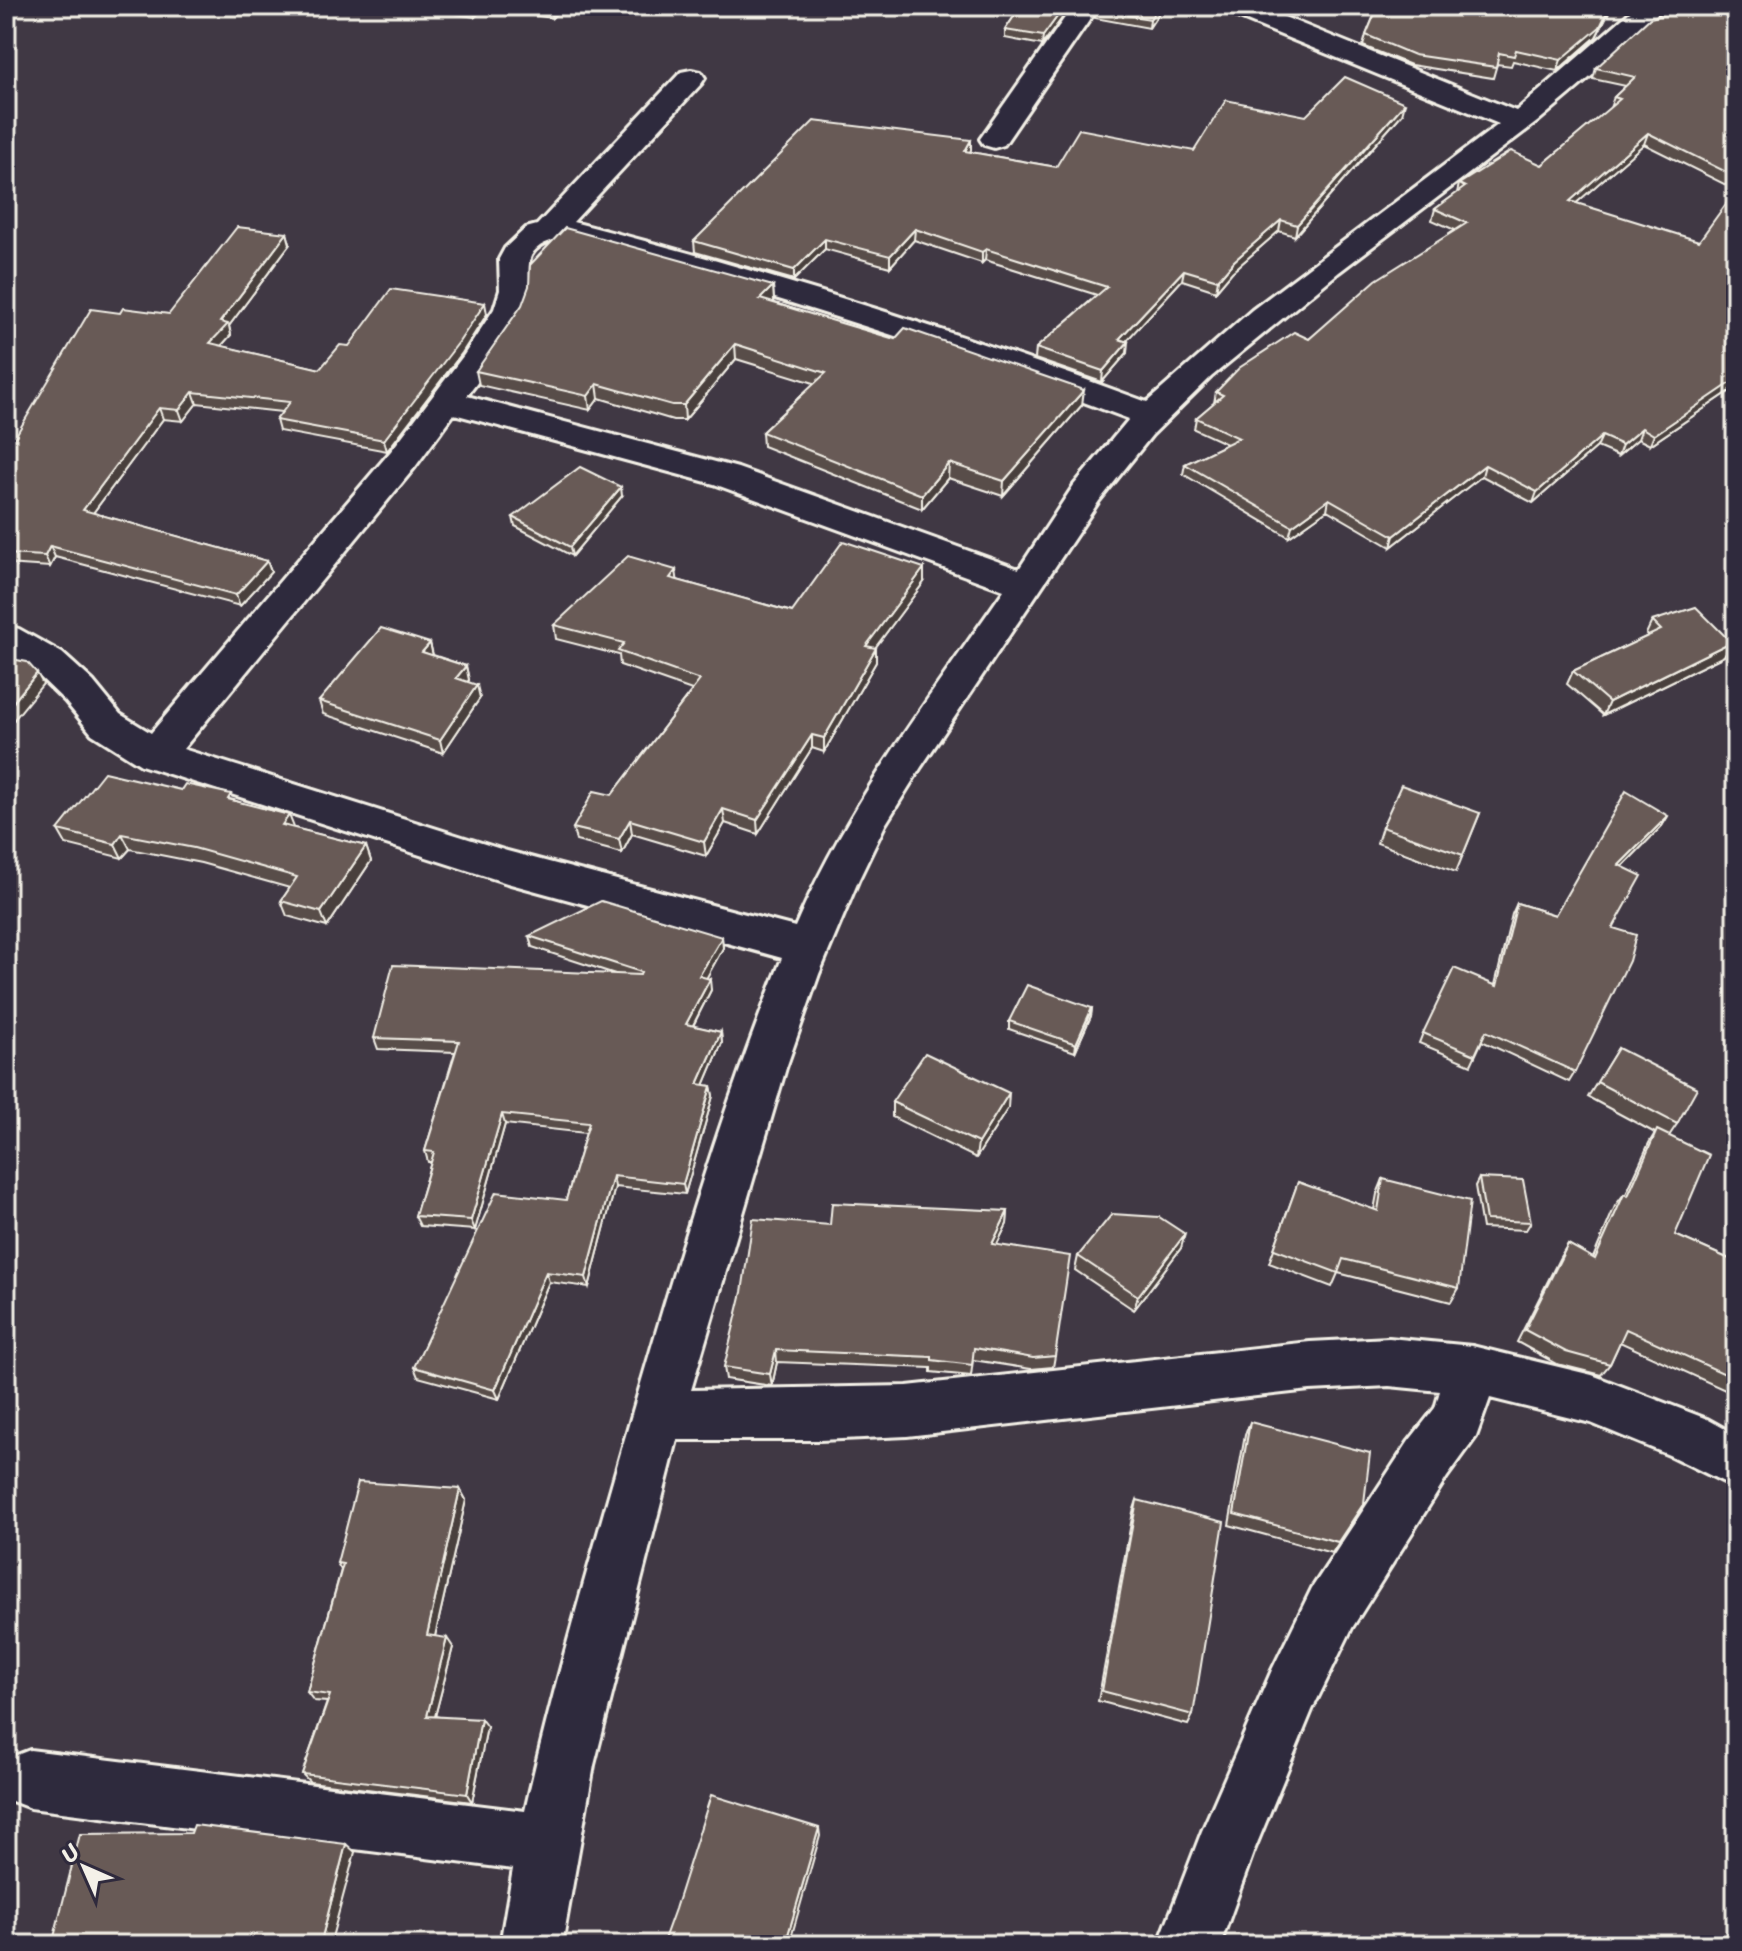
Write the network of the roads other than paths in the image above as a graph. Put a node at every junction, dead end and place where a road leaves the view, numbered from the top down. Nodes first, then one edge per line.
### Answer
1 (1086, 6) edge
2 (1234, 6) edge
3 (1652, 6) edge
4 (691, 78) dead end
5 (1519, 122) junction
6 (994, 139) dead end
7 (548, 231) junction
8 (446, 401) junction
9 (1152, 416) junction
10 (1027, 585) junction
11 (6, 638) edge
12 (155, 755) junction
13 (809, 948) junction
14 (1472, 1370) junction
15 (657, 1415) junction
16 (1736, 1463) edge
17 (30, 1779) dead end
18 (549, 1844) junction
19 (531, 1945) edge
20 (1189, 1945) edge

1 - 6 street
2 - 5 street
3 - 5 street
4 - 7 street
5 - 9 street
7 - 8 street
7 - 9 street
8 - 10 street
8 - 12 street
9 - 10 street
10 - 13 street
11 - 12 street
12 - 13 street
13 - 15 street
14 - 15 street
14 - 16 street
14 - 20 street
15 - 18 street
17 - 18 street
18 - 19 street

